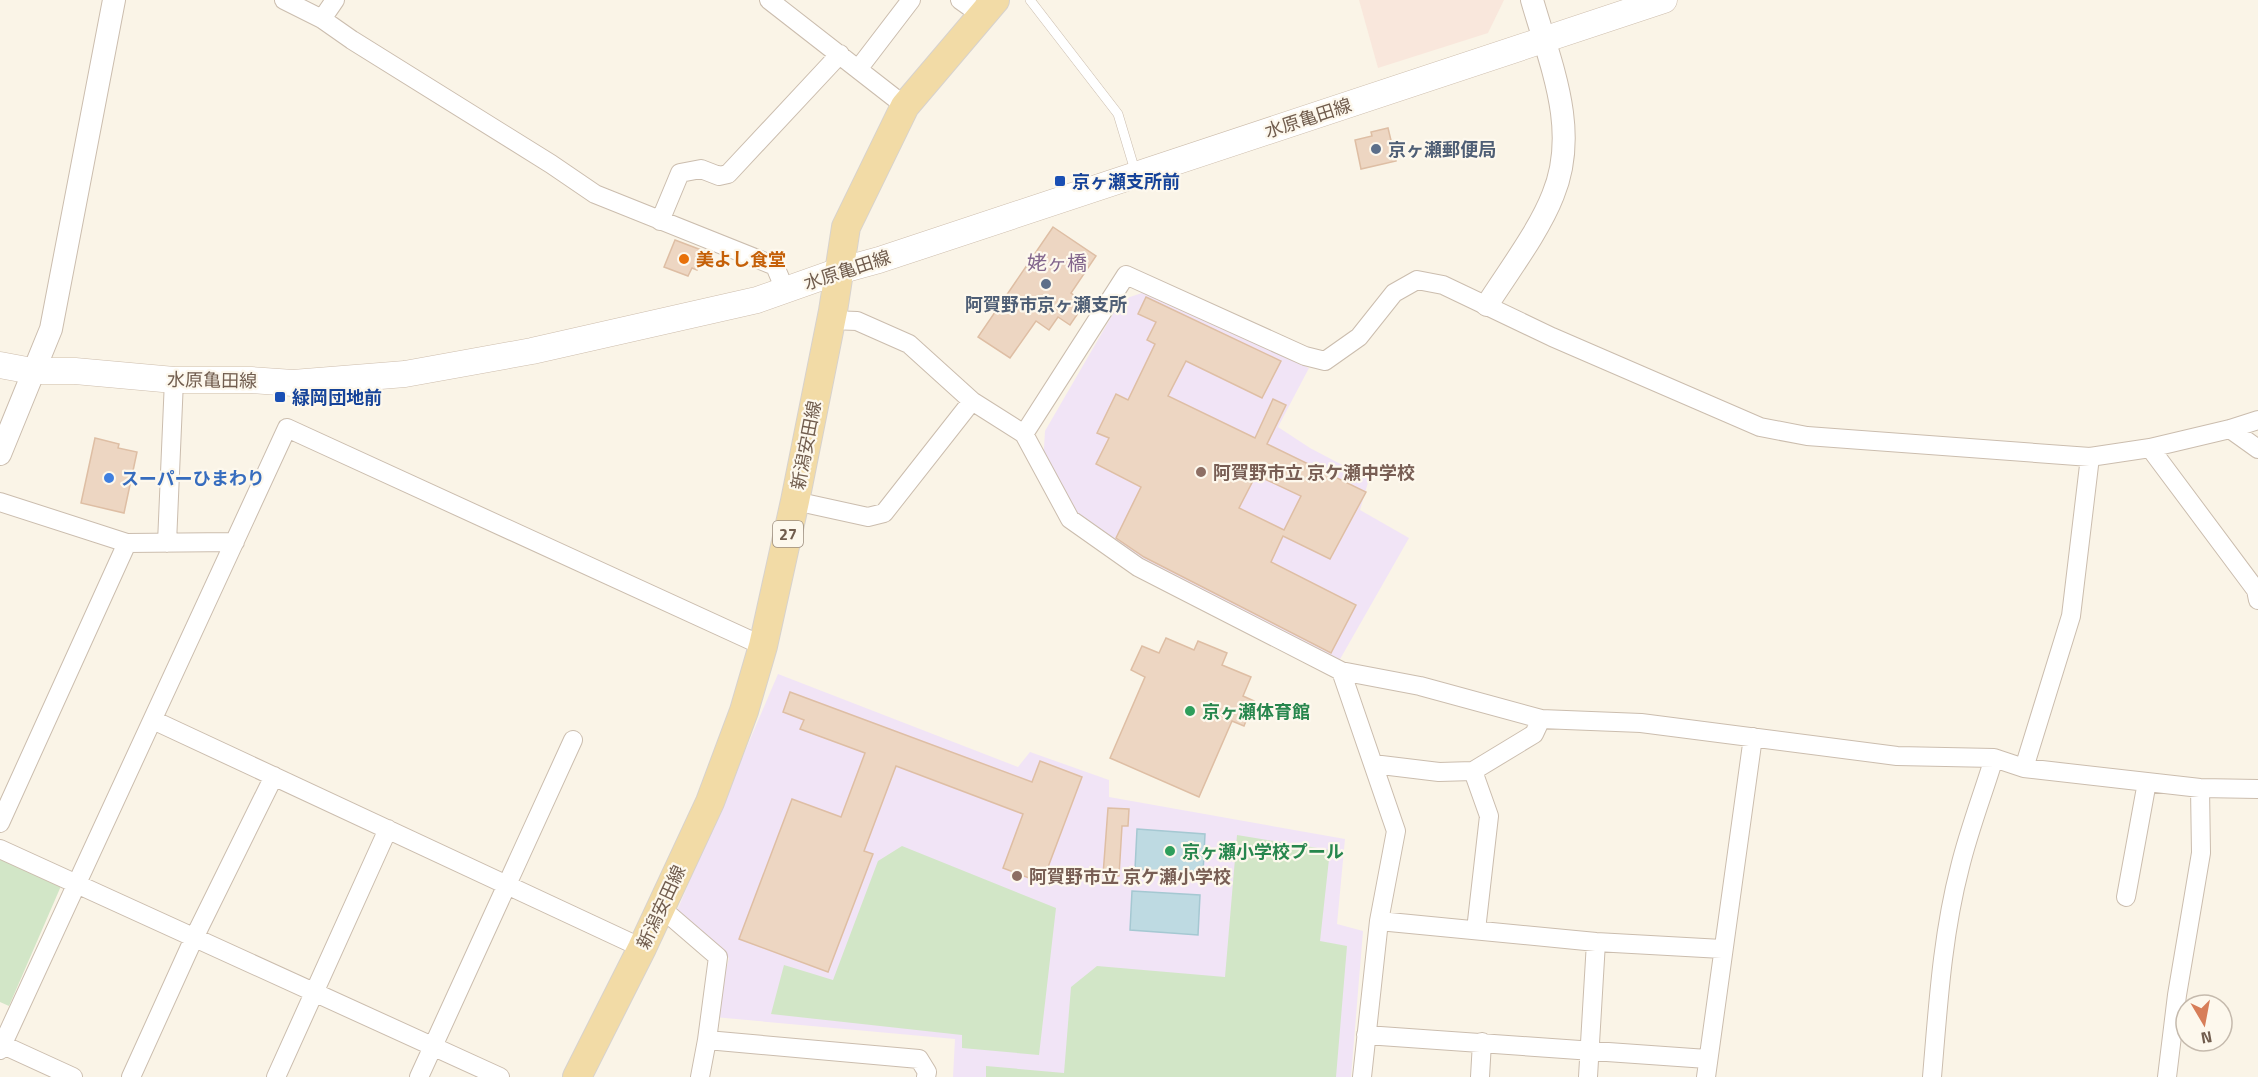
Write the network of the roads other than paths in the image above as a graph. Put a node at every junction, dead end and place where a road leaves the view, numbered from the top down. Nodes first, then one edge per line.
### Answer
1 (114, 0) edge
2 (284, 0) edge
3 (335, 0) edge
4 (769, 0) edge
5 (911, 0) edge
6 (1030, 0) edge
7 (1532, 0) edge
8 (1664, 0) edge
9 (979, 5) edge
10 (322, 19) junction
11 (1543, 40) junction
12 (840, 54) junction
13 (859, 68) junction
14 (905, 106) junction
15 (1136, 174) junction
16 (660, 221) junction
17 (839, 270) junction
18 (785, 290) junction
19 (1487, 305) junction
20 (831, 320) junction
21 (0, 365) edge
22 (32, 371) junction
23 (174, 380) junction
24 (972, 401) junction
25 (2258, 420) edge
26 (2230, 429) junction
27 (1024, 434) junction
28 (2150, 448) junction
29 (2258, 448) edge
30 (0, 454) edge
31 (2090, 457) junction
32 (795, 501) junction
33 (0, 502) edge
34 (127, 543) junction
35 (167, 543) junction
36 (235, 543) junction
37 (2258, 600) edge
38 (763, 646) junction
39 (1341, 671) junction
40 (153, 720) junction
41 (1541, 720) junction
42 (1752, 737) junction
43 (573, 740) dead end
44 (1994, 758) junction
45 (1373, 764) junction
46 (2024, 768) junction
47 (1473, 771) junction
48 (274, 776) junction
49 (2147, 782) junction
50 (2200, 788) junction
51 (2258, 789) edge
52 (0, 824) edge
53 (388, 829) junction
54 (0, 849) edge
55 (77, 884) junction
56 (506, 884) junction
57 (2126, 897) dead end
58 (660, 907) junction
59 (1379, 921) junction
60 (1476, 930) junction
61 (194, 938) junction
62 (1596, 942) junction
63 (642, 948) junction
64 (1722, 949) junction
65 (315, 993) junction
66 (1366, 1035) junction
67 (707, 1040) junction
68 (1482, 1042) junction
69 (433, 1047) junction
70 (1, 1048) edge
71 (1588, 1051) junction
72 (1707, 1068) edge
73 (73, 1077) edge
74 (131, 1077) edge
75 (276, 1077) edge
76 (419, 1077) edge
77 (500, 1077) edge
78 (577, 1077) edge
79 (700, 1077) edge
80 (926, 1077) edge
81 (1362, 1077) edge
82 (1480, 1077) edge
83 (1588, 1077) edge
84 (1932, 1077) edge
85 (2167, 1077) edge

1 - 22 street
2 - 10 street
3 - 10 street
4 - 12 street
5 - 13 street
6 - 15 lane
7 - 11 street
8 - 11 main road, 水原亀田線
9 - 14 main road, 新潟安田線 / 27
10 - 16 street
11 - 15 main road, 水原亀田線
11 - 19 street
12 - 13 street
12 - 16 street
13 - 14 street
14 - 17 main road, 新潟安田線 / 27
15 - 17 main road, 水原亀田線
16 - 18 street
17 - 18 main road, 水原亀田線
17 - 20 main road, 新潟安田線 / 27
18 - 23 main road, 水原亀田線
19 - 27 street
19 - 31 street
20 - 24 street
20 - 32 main road, 新潟安田線 / 27
21 - 22 main road, 水原亀田線
22 - 23 main road, 水原亀田線
22 - 30 street
23 - 35 street
24 - 27 street
24 - 32 street
25 - 26 street
26 - 28 street
26 - 29 street
27 - 39 street
28 - 31 street
28 - 37 street
31 - 46 street
32 - 38 main road, 新潟安田線 / 27
33 - 34 street
34 - 35 street
34 - 52 street
35 - 36 street
36 - 38 street
36 - 40 street
38 - 58 main road, 新潟安田線 / 27
39 - 41 street
39 - 45 street
40 - 48 street
40 - 55 street
41 - 42 street
41 - 47 street
42 - 44 street
42 - 64 street
43 - 56 street
44 - 46 street
44 - 84 street
45 - 47 street
45 - 59 street
46 - 49 street
47 - 60 street
48 - 53 street
48 - 61 street
49 - 50 street
49 - 57 street
50 - 51 street
50 - 85 street
53 - 56 street
53 - 65 street
54 - 55 street
55 - 61 street
55 - 70 street
56 - 63 street
56 - 69 street
58 - 63 main road, 新潟安田線 / 27
58 - 67 street
59 - 60 street
59 - 66 street
60 - 62 street
61 - 65 street
61 - 74 street
62 - 64 street
62 - 71 street
63 - 78 main road, 新潟安田線 / 27
64 - 72 street
65 - 69 street
65 - 75 street
66 - 68 street
66 - 81 street
67 - 79 street
67 - 80 street
68 - 71 street
68 - 82 street
69 - 76 street
69 - 77 street
70 - 73 street
71 - 72 street
71 - 83 street

